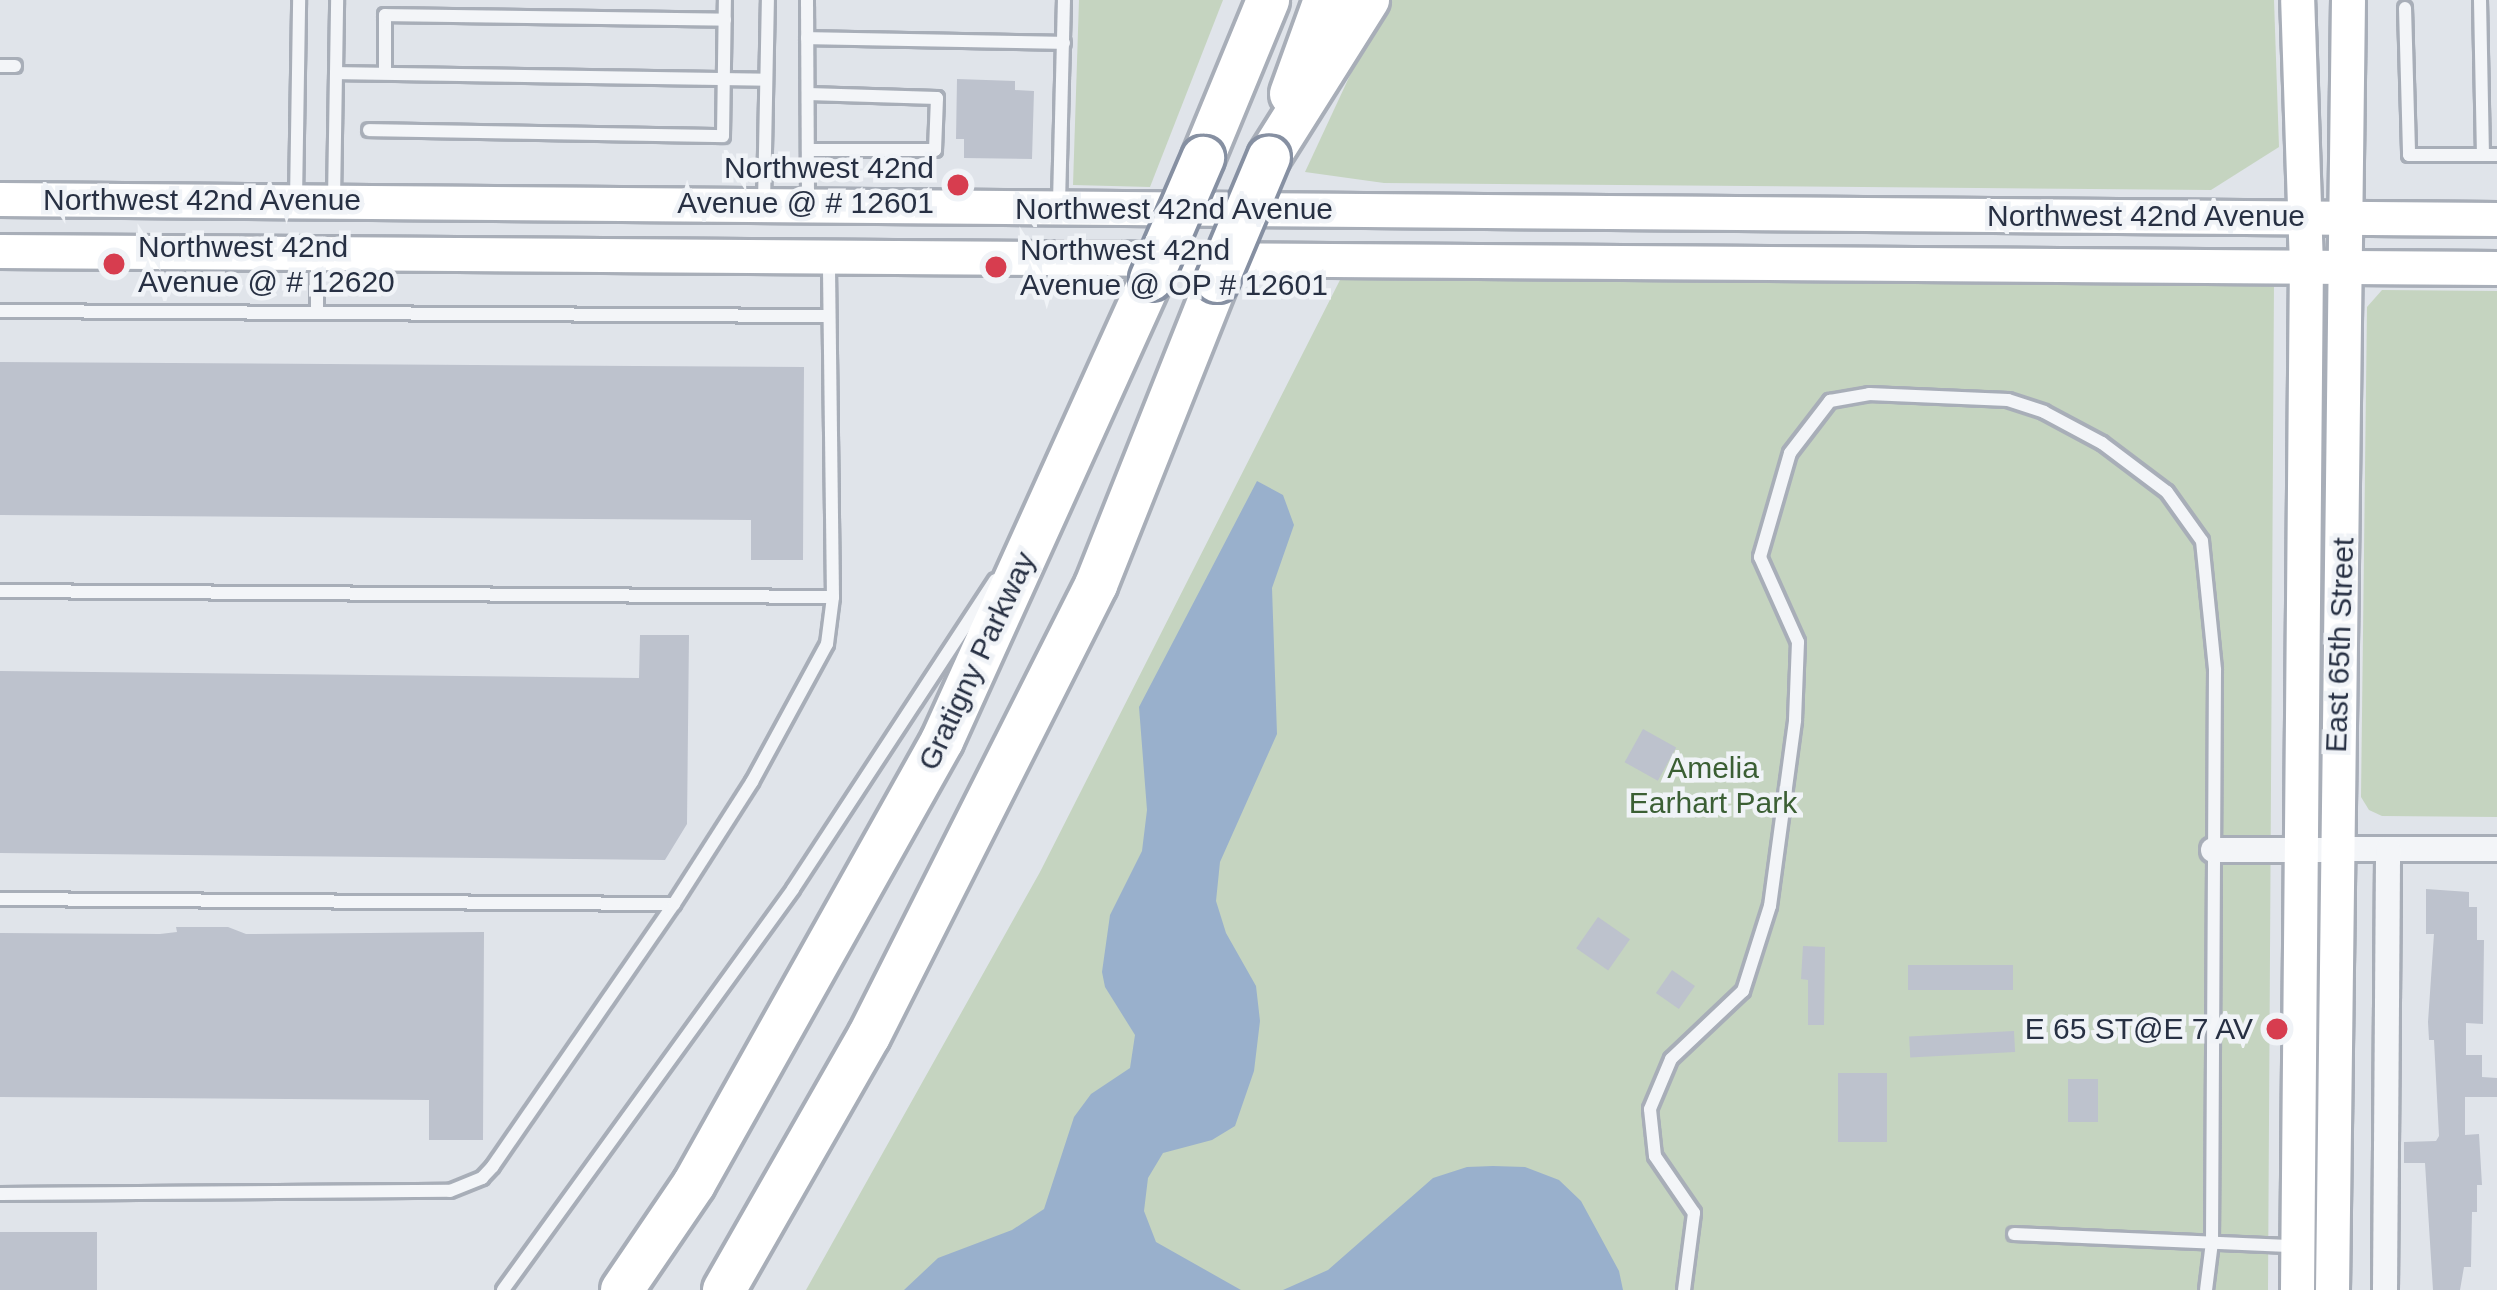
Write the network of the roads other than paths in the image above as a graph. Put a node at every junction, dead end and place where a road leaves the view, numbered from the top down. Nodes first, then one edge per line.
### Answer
1 (299, 0) edge
2 (337, 0) edge
3 (725, 0) edge
4 (768, 0) edge
5 (807, 0) edge
6 (1064, 0) edge
7 (1245, 0) edge
8 (1268, 0) edge
9 (1324, 0) edge
10 (1368, 0) edge
11 (2297, 0) edge
12 (2348, 0) edge
13 (2480, 0) edge
14 (385, 7) edge
15 (2405, 8) dead end
16 (725, 20) junction
17 (807, 38) junction
18 (1064, 44) junction
19 (0, 66) edge
20 (15, 66) dead end
21 (336, 73) junction
22 (385, 73) junction
23 (724, 79) junction
24 (762, 80) junction
25 (808, 94) junction
26 (369, 130) dead end
27 (808, 150) junction
28 (2490, 155) edge
29 (1203, 158) junction
30 (1269, 158) junction
31 (0, 199) edge
32 (316, 201) junction
33 (764, 205) junction
34 (808, 206) junction
35 (1059, 208) junction
36 (2304, 217) junction
37 (2348, 218) junction
38 (2497, 219) edge
39 (0, 251) edge
40 (316, 253) junction
41 (819, 256) junction
42 (2306, 266) junction
43 (2347, 267) junction
44 (2497, 268) edge
45 (0, 311) edge
46 (317, 313) junction
47 (827, 316) junction
48 (1054, 496) junction
49 (0, 592) edge
50 (833, 597) junction
51 (2334, 849) junction
52 (2388, 849) junction
53 (2497, 849) edge
54 (2213, 850) junction
55 (2298, 850) junction
56 (0, 899) edge
57 (674, 904) junction
58 (0, 1194) edge
59 (2014, 1234) dead end
60 (2212, 1242) junction
61 (2297, 1246) junction
62 (2332, 1247) junction
63 (503, 1290) edge
64 (622, 1290) edge
65 (724, 1290) edge
66 (1684, 1290) edge
67 (2206, 1290) edge
68 (2296, 1290) edge
69 (2332, 1290) edge
70 (2385, 1290) edge

1 - 32 lane
2 - 21 lane
3 - 16 lane
4 - 24 lane
5 - 17 lane
6 - 18 lane
7 - 29 highway
8 - 29 highway, Gratigny Parkway
9 - 30 highway
10 - 30 highway
11 - 36 main road, East 65th Street
12 - 37 main road, East 65th Street
13 - 28 lane
14 - 16 lane
14 - 22 lane
15 - 28 lane
16 - 23 lane
17 - 18 lane
17 - 25 lane
18 - 35 lane
19 - 20 lane
21 - 22 lane
21 - 32 lane
22 - 23 lane
23 - 24 lane
23 - 26 lane
24 - 33 lane
25 - 27 lane
25 - 27 lane
27 - 34 lane
29 - 48 highway, Gratigny Parkway, bridge
30 - 65 highway, bridge
31 - 32 main road, Northwest 42nd Avenue
32 - 33 main road, Northwest 42nd Avenue
32 - 40 main road
33 - 34 main road, Northwest 42nd Avenue
34 - 35 main road, Northwest 42nd Avenue
34 - 41 main road
35 - 36 main road, Northwest 42nd Avenue
36 - 37 main road, Northwest 42nd Avenue
36 - 42 main road, East 65th Street
37 - 38 main road, Northwest 42nd Avenue
37 - 43 main road, East 65th Street
39 - 40 main road, Northwest 42nd Avenue
40 - 41 main road, Northwest 42nd Avenue
40 - 46 lane
41 - 42 main road, Northwest 42nd Avenue
41 - 47 lane
42 - 43 main road, Northwest 42nd Avenue
42 - 55 main road, East 65th Street
43 - 44 main road, Northwest 42nd Avenue
43 - 51 main road, East 65th Street
45 - 46 lane
46 - 47 lane
47 - 50 lane
48 - 63 lane
48 - 64 highway, Gratigny Parkway
49 - 50 lane
50 - 57 lane
51 - 52 street
51 - 55 street
51 - 62 main road, East 65th Street
52 - 53 street
52 - 70 street
54 - 55 street
54 - 60 lane
54 - 66 lane
55 - 61 main road, East 65th Street
56 - 57 lane
57 - 58 lane
59 - 60 lane
60 - 61 lane
60 - 67 lane
61 - 62 lane
61 - 68 main road, East 65th Street
62 - 69 main road, East 65th Street

